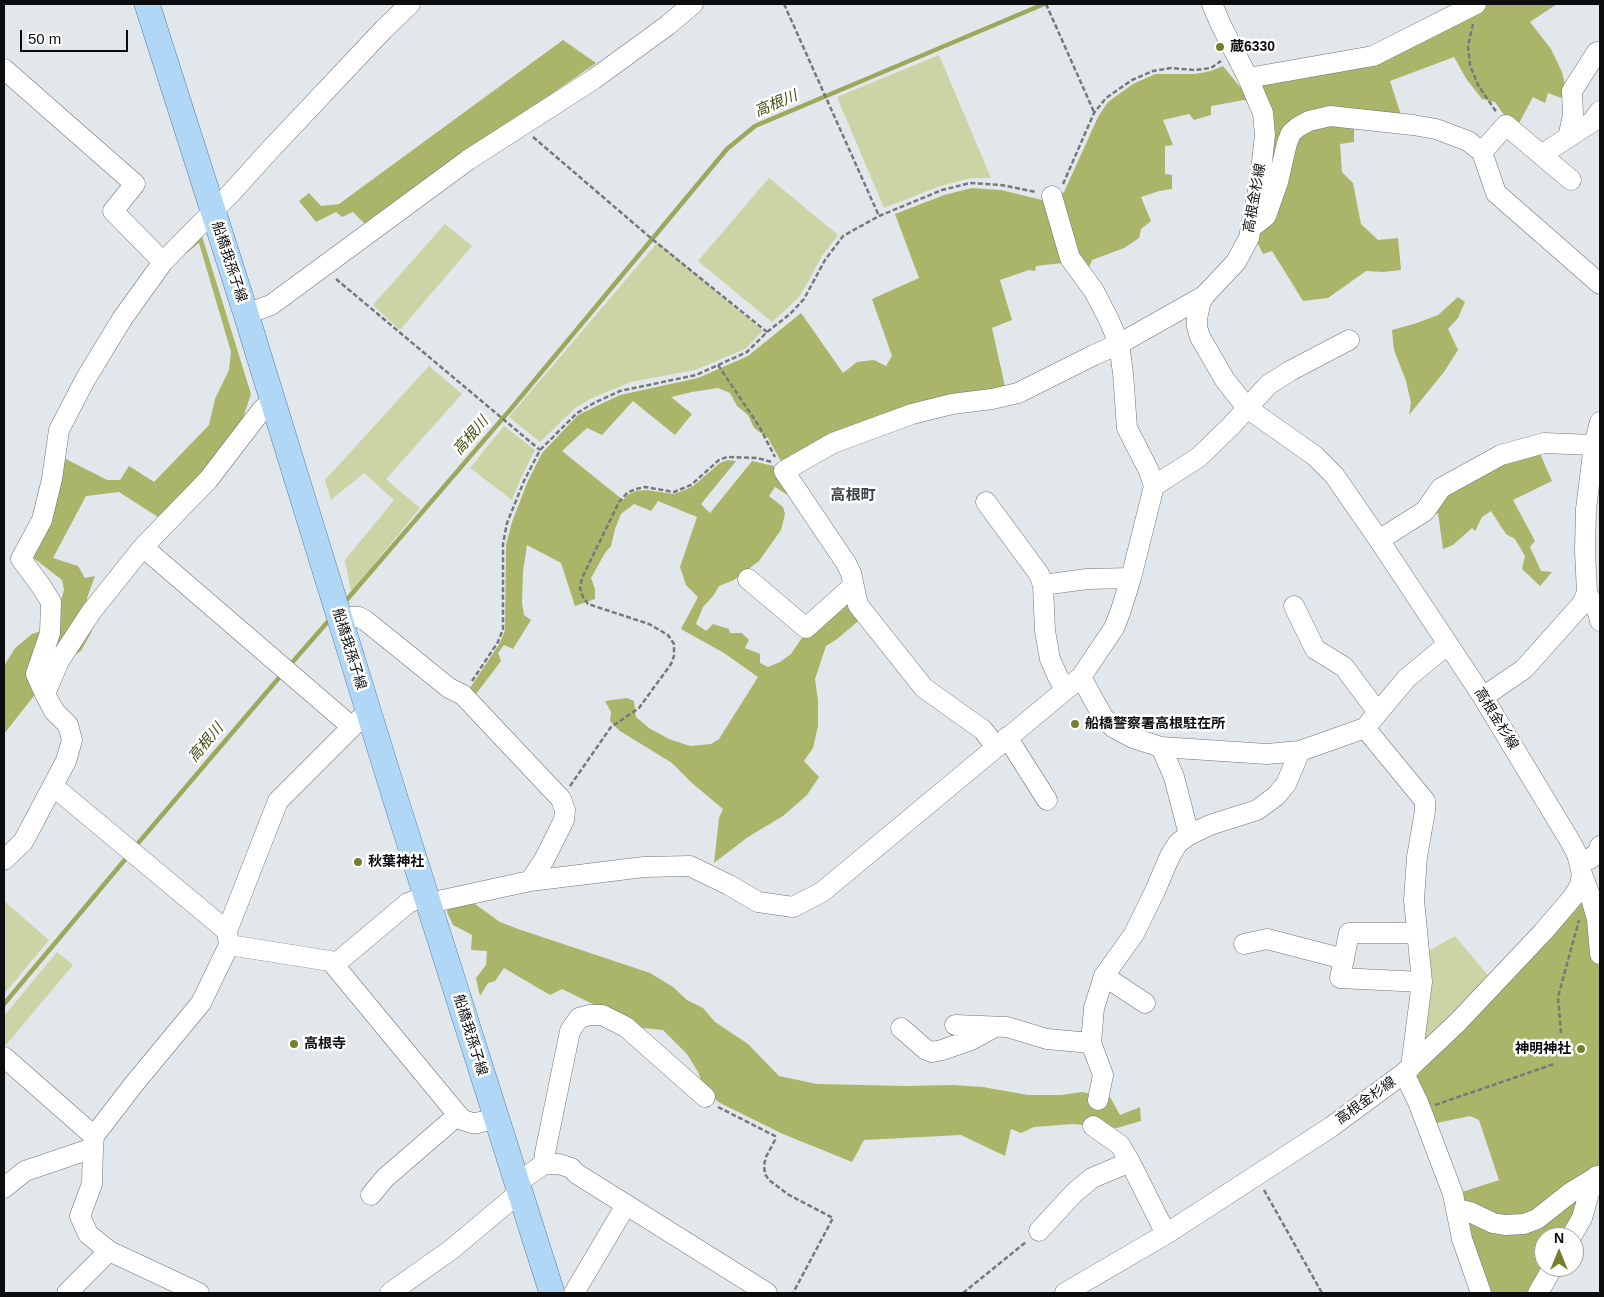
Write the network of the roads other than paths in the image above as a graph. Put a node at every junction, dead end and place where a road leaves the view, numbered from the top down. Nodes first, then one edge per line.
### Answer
1 (147, 4) edge
2 (410, 4) edge
3 (693, 4) edge
4 (1212, 4) edge
5 (1475, 13) edge
6 (1600, 54) edge
7 (4, 68) edge
8 (1248, 78) junction
9 (1600, 111) edge
10 (1568, 138) junction
11 (1482, 152) junction
12 (1541, 155) junction
13 (1571, 180) dead end
14 (1052, 196) road end
15 (212, 211) junction
16 (1251, 228) junction
17 (163, 262) junction
18 (1600, 284) edge
19 (1204, 296) junction
20 (246, 314) junction
21 (1349, 340) dead end
22 (1119, 344) junction
23 (272, 400) junction
24 (1247, 408) junction
25 (1600, 422) edge
26 (1594, 445) junction
27 (1154, 486) junction
28 (986, 502) dead end
29 (1379, 540) junction
30 (143, 548) junction
31 (1131, 578) junction
32 (748, 579) dead end
33 (1043, 585) junction
34 (853, 586) junction
35 (1587, 593) junction
36 (1294, 606) dead end
37 (1600, 615) edge
38 (340, 619) junction
39 (1447, 645) junction
40 (1073, 683) junction
41 (45, 694) junction
42 (1482, 697) junction
43 (1377, 712) junction
44 (360, 718) junction
45 (1365, 728) junction
46 (1002, 742) junction
47 (1161, 747) junction
48 (1300, 751) junction
49 (53, 786) junction
50 (1047, 800) dead end
51 (1190, 835) junction
52 (1599, 851) edge
53 (4, 860) edge
54 (1580, 864) junction
55 (530, 881) junction
56 (427, 899) junction
57 (1417, 933) junction
58 (228, 938) junction
59 (1244, 944) dead end
60 (1600, 954) edge
61 (1344, 958) junction
62 (334, 965) junction
63 (1104, 976) junction
64 (1422, 982) junction
65 (1145, 1004) dead end
66 (955, 1025) dead end
67 (996, 1027) junction
68 (902, 1028) dead end
69 (1091, 1043) junction
70 (4, 1057) edge
71 (1407, 1070) junction
72 (704, 1097) road end
73 (1098, 1100) dead end
74 (458, 1115) junction
75 (496, 1118) junction
76 (1093, 1126) dead end
77 (94, 1142) junction
78 (1130, 1162) junction
79 (544, 1164) junction
80 (1597, 1176) edge
81 (518, 1187) junction
82 (4, 1188) edge
83 (371, 1196) dead end
84 (626, 1204) junction
85 (1456, 1209) junction
86 (1577, 1227) edge
87 (1038, 1231) road end
88 (1166, 1234) junction
89 (109, 1251) junction
90 (1547, 1277) edge
91 (67, 1293) edge
92 (198, 1293) edge
93 (390, 1293) edge
94 (552, 1293) edge
95 (574, 1293) edge
96 (766, 1293) edge
97 (1065, 1293) edge
98 (1481, 1293) edge
99 (1538, 1293) edge

1 - 15 main road, 船橋我孫子線
2 - 15 street
3 - 20 street
4 - 8 street, 高根金杉線
5 - 8 street
6 - 10 street
7 - 17 street
8 - 16 street, 高根金杉線
9 - 10 street
10 - 12 street
11 - 12 street
11 - 16 street
11 - 18 street
12 - 13 street
14 - 22 street
15 - 17 street
15 - 20 main road, 船橋我孫子線
16 - 19 street, 高根金杉線
17 - 41 street
19 - 22 street
19 - 24 street, 高根金杉線
20 - 23 main road, 船橋我孫子線
21 - 24 street
22 - 27 street
22 - 34 street
23 - 30 street
23 - 38 main road, 船橋我孫子線
24 - 27 street
24 - 29 street, 高根金杉線
25 - 26 street
26 - 29 street
26 - 35 street
27 - 31 street
28 - 33 street
29 - 39 street, 高根金杉線
30 - 41 street
30 - 44 street
31 - 33 street
31 - 40 street
32 - 34 street
33 - 40 street
34 - 46 street
35 - 37 street
35 - 42 street
36 - 43 street
38 - 44 main road, 船橋我孫子線
38 - 55 street
39 - 42 street, 高根金杉線
39 - 43 street
40 - 46 street
40 - 47 street
41 - 49 street
42 - 54 street, 高根金杉線
43 - 45 street
44 - 56 main road, 船橋我孫子線
44 - 58 street
45 - 48 street
45 - 57 street
46 - 50 street
46 - 55 street
47 - 48 street
47 - 51 street
48 - 51 street
49 - 53 street
49 - 58 street
51 - 63 street
52 - 54 street
54 - 60 street
54 - 71 street, 高根金杉線
55 - 56 street
56 - 62 street
56 - 75 main road, 船橋我孫子線
57 - 61 street
57 - 64 street
58 - 62 street
58 - 77 street
59 - 61 street
61 - 64 street
62 - 74 street
63 - 65 street
63 - 69 street
64 - 71 street
66 - 67 street
67 - 68 street
67 - 69 street
69 - 73 street
70 - 77 street
71 - 85 street
71 - 88 street, 高根金杉線
72 - 79 street
74 - 75 street
74 - 83 street
75 - 81 main road, 船橋我孫子線
76 - 78 street
77 - 82 street
77 - 89 street
78 - 87 street
78 - 88 street
79 - 81 street
79 - 84 street
80 - 85 street
80 - 86 street
81 - 93 street
81 - 94 main road, 船橋我孫子線
84 - 95 street
84 - 96 street
85 - 98 street
88 - 97 street, 高根金杉線
89 - 91 street
89 - 92 street
90 - 99 street

